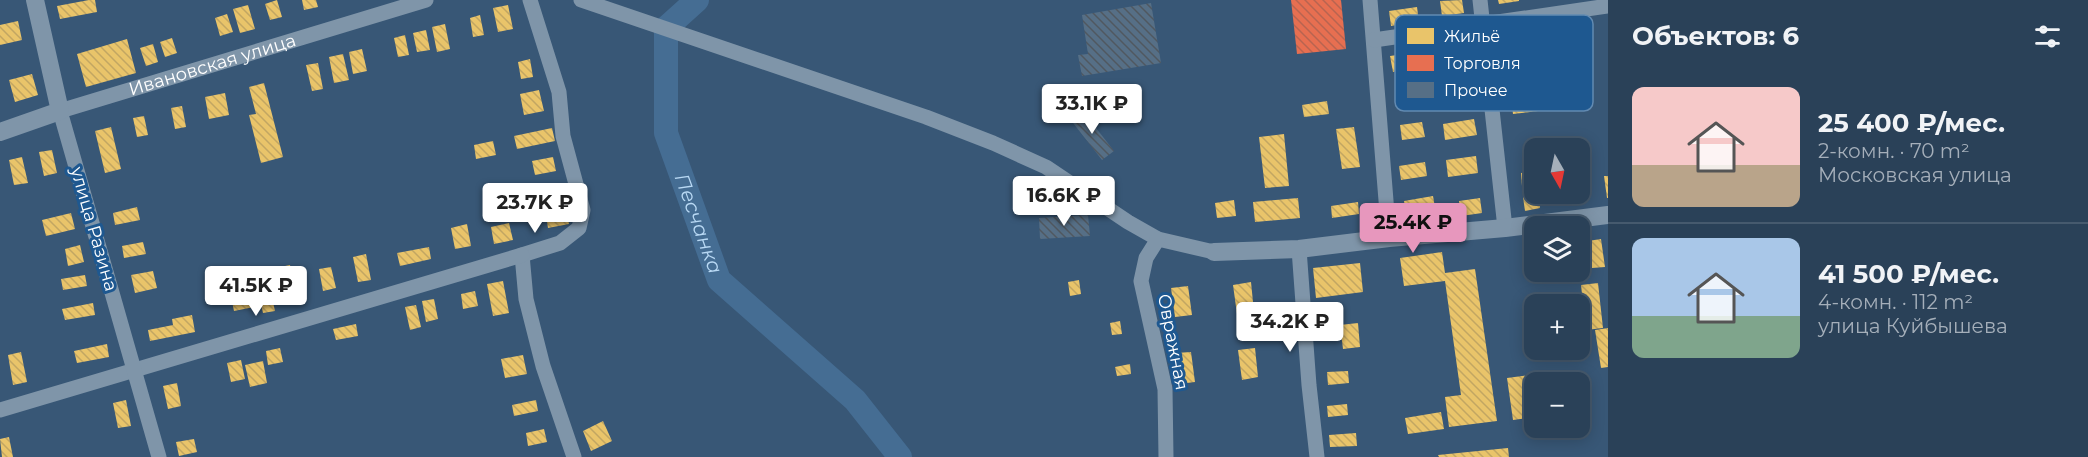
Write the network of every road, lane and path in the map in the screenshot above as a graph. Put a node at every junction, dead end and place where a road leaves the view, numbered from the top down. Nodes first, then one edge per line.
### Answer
1 (35, 0) edge
2 (426, 0) edge
3 (530, 0) edge
4 (581, 0) edge
5 (1370, 0) edge
6 (1480, 0) edge
7 (1608, 6) edge
8 (1481, 15) edge
9 (1548, 15) edge
10 (1395, 37) edge
11 (1374, 40) junction
12 (60, 111) junction
13 (1491, 111) edge
14 (0, 132) edge
15 (1608, 215) edge
16 (1505, 228) junction
17 (1389, 238) junction
18 (1158, 239) junction
19 (1299, 249) junction
20 (1214, 252) joint
21 (522, 255) junction
22 (134, 370) junction
23 (0, 411) edge
24 (159, 457) edge
25 (574, 457) edge
26 (1166, 457) edge
27 (1317, 457) edge

1 - 12 street, улица Разина
2 - 12 street, Ивановская улица
3 - 21 street
4 - 18 street
5 - 11 street
6 - 8 street
7 - 9 street
10 - 11 street
11 - 17 street
12 - 14 street, Ивановская улица
12 - 22 street, улица Разина
13 - 16 street
15 - 16 street
16 - 17 street
17 - 19 street
18 - 20 street
18 - 26 street, Овражная
19 - 20 street
19 - 27 street
21 - 22 street
21 - 25 street
22 - 23 street
22 - 24 street, улица Разина

